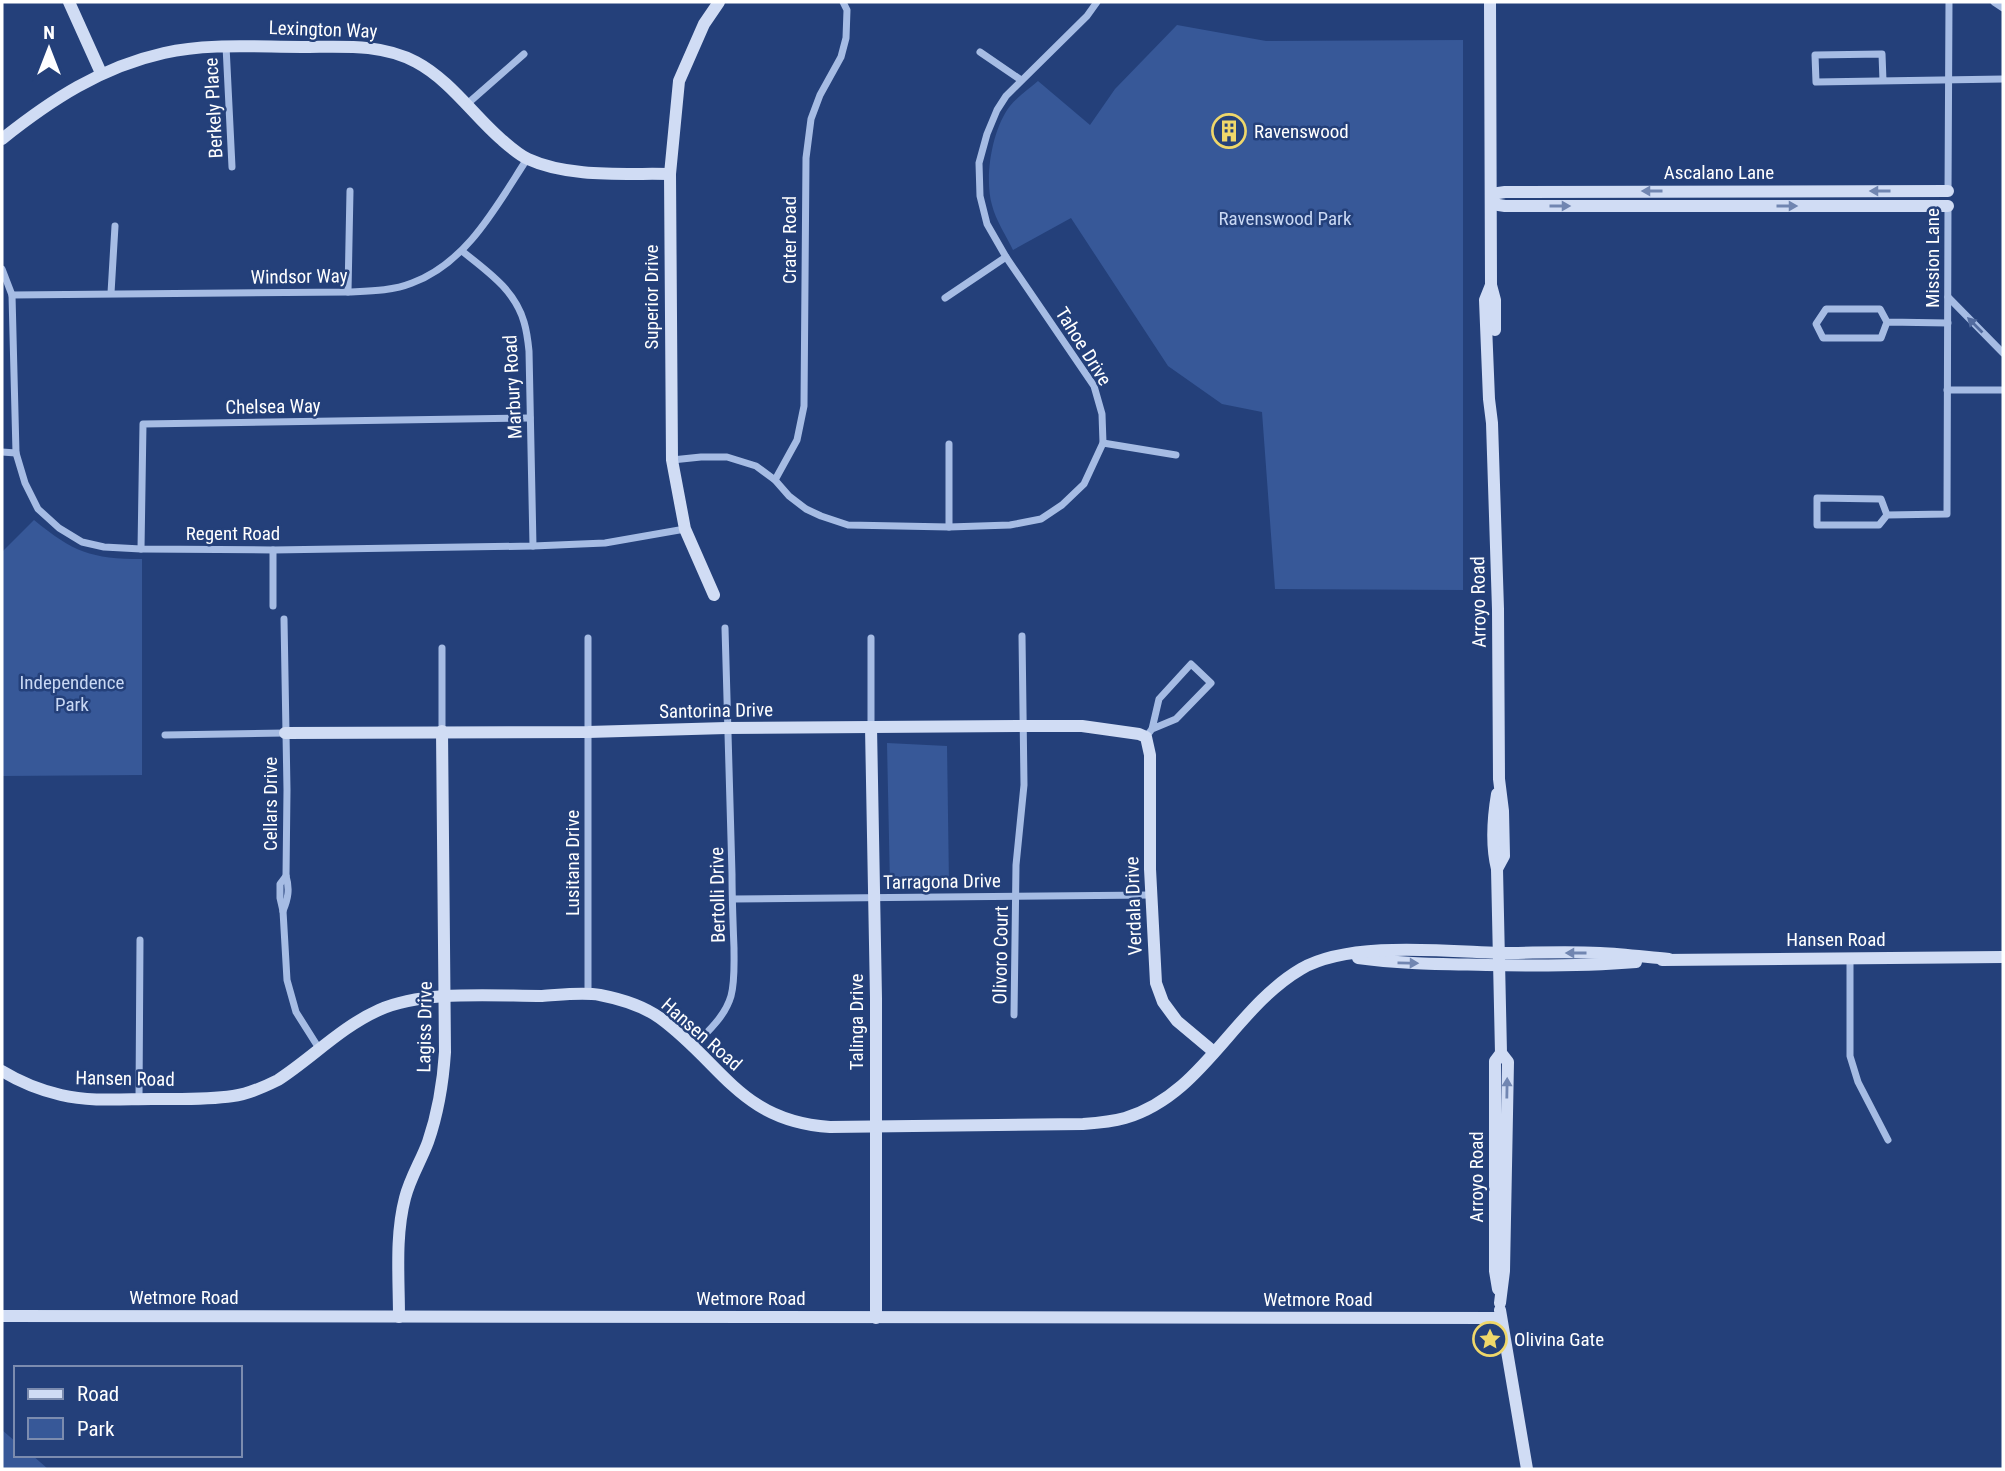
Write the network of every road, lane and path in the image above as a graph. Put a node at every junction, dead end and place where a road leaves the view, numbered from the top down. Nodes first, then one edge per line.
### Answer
1 (69, 2) edge
2 (719, 2) edge
3 (843, 2) edge
4 (1097, 2) edge
5 (1490, 2) edge
6 (1949, 2) edge
7 (1994, 2) edge
8 (2003, 8) edge
9 (226, 47) junction
10 (980, 52) dead end
11 (524, 54) dead end
12 (101, 73) junction
13 (1948, 79) junction
14 (2003, 79) edge
15 (1021, 80) junction
16 (1883, 80) junction
17 (466, 105) junction
18 (2, 139) edge
19 (527, 159) junction
20 (232, 167) dead end
21 (670, 174) junction
22 (351, 191) dead end
23 (1948, 191) junction
24 (1491, 199) junction
25 (1948, 206) junction
26 (115, 226) dead end
27 (462, 251) junction
28 (1006, 257) junction
29 (2, 269) edge
30 (348, 292) junction
31 (111, 293) junction
32 (12, 295) junction
33 (1948, 297) junction
34 (945, 298) dead end
35 (1887, 322) junction
36 (1948, 323) junction
37 (2003, 353) edge
38 (2001, 389) edge
39 (1948, 390) junction
40 (530, 418) junction
41 (1103, 443) junction
42 (949, 444) dead end
43 (2, 453) edge
44 (16, 453) junction
45 (1176, 455) dead end
46 (672, 460) junction
47 (775, 480) junction
48 (1887, 515) junction
49 (949, 527) junction
50 (685, 529) junction
51 (533, 546) junction
52 (141, 549) junction
53 (273, 550) junction
54 (714, 595) dead end
55 (273, 606) dead end
56 (284, 618) dead end
57 (725, 628) dead end
58 (1022, 636) dead end
59 (588, 638) dead end
60 (871, 638) dead end
61 (442, 648) dead end
62 (1022, 726) junction
63 (871, 727) junction
64 (726, 728) junction
65 (442, 731) junction
66 (588, 732) junction
67 (285, 733) junction
68 (1149, 733) junction
69 (165, 735) dead end
70 (1151, 895) junction
71 (1017, 896) junction
72 (875, 897) junction
73 (733, 899) junction
74 (140, 940) dead end
75 (2003, 957) edge
76 (1850, 958) junction
77 (1498, 959) junction
78 (588, 995) junction
79 (445, 997) junction
80 (1014, 1015) dead end
81 (693, 1048) junction
82 (320, 1049) junction
83 (1214, 1052) junction
84 (2, 1071) edge
85 (139, 1099) junction
86 (875, 1125) junction
87 (1888, 1140) dead end
88 (2, 1316) edge
89 (399, 1317) junction
90 (876, 1318) junction
91 (1501, 1318) junction
92 (1527, 1469) edge

1 - 12 street
2 - 21 street, Superior Drive
3 - 47 street, Crater Road
4 - 15 street, Tahoe Drive
5 - 24 street, Arroyo Road
6 - 13 street, Mission Lane
7 - 8 street
9 - 12 street, Lexington Way
9 - 17 street, Lexington Way
9 - 20 street, Berkely Place
10 - 15 street
11 - 17 street
12 - 18 street, Lexington Way
13 - 14 street
13 - 16 street
13 - 23 street, Mission Lane
15 - 28 street, Tahoe Drive
16 - 16 street
17 - 19 street, Lexington Way
19 - 21 street, Lexington Way
19 - 27 street, Windsor Way
21 - 46 street, Superior Drive
22 - 30 street
23 -> 24 street, Ascalano Lane
23 - 25 street, Mission Lane
24 -> 25 street, Ascalano Lane
24 - 77 street, Arroyo Road
25 - 33 street, Mission Lane
26 - 31 street
27 - 30 street, Windsor Way
27 - 40 street, Marbury Road
28 - 34 street
28 - 41 street, Tahoe Drive
29 - 32 street, Regent Road
30 - 31 street, Windsor Way
31 - 32 street, Windsor Way
32 - 44 street, Regent Road
33 - 36 street, Mission Lane
37 -> 33 street
35 - 35 street
35 - 36 street
36 - 39 street, Mission Lane
38 - 39 street
39 - 48 street, Mission Lane
40 - 51 street, Marbury Road
40 - 52 street, Chelsea Way
41 - 45 street
41 - 49 street, Tahoe Drive
42 - 49 street
43 - 44 street
44 - 52 street, Regent Road
46 - 47 street, Tahoe Drive
46 - 50 street, Superior Drive
47 - 49 street, Tahoe Drive
48 - 48 street
50 - 51 street, Regent Road
50 - 54 street, Superior Drive
51 - 53 street, Regent Road
52 - 53 street, Regent Road
53 - 55 street
56 - 67 street, Cellars Drive
57 - 64 street, Bertolli Drive
58 - 62 street, Olivoro Court
59 - 66 street, Lusitana Drive
60 - 63 street
61 - 65 street
62 - 63 street, Santorina Drive
62 - 68 street, Santorina Drive
62 - 71 street, Olivoro Court
63 - 64 street, Santorina Drive
63 - 72 street, Talinga Drive
64 - 66 street, Santorina Drive
64 - 73 street, Bertolli Drive
65 - 66 street, Santorina Drive
65 - 67 street, Santorina Drive
65 - 79 street, Lagiss Drive
66 - 78 street, Lusitana Drive
67 - 69 street
67 - 82 street, Cellars Drive
68 - 68 street
68 - 70 street, Verdala Drive
70 - 71 street, Tarragona Drive
70 - 83 street, Verdala Drive
71 - 72 street, Tarragona Drive
71 - 80 street, Olivoro Court
72 - 73 street, Tarragona Drive
72 - 86 street, Talinga Drive
73 - 81 street, Bertolli Drive
74 - 85 street
75 - 76 street, Hansen Road
76 - 77 street, Hansen Road
76 - 87 street
77 - 83 street, Hansen Road
77 - 91 street, Arroyo Road
78 - 79 street, Hansen Road
78 - 81 street, Hansen Road
79 - 82 street, Hansen Road
79 - 89 street, Lagiss Drive
81 - 86 street, Hansen Road
82 - 85 street, Hansen Road
83 - 86 street, Hansen Road
84 - 85 street, Hansen Road
86 - 90 street, Talinga Drive
88 - 89 street, Wetmore Road
89 - 90 street, Wetmore Road
90 - 91 street, Wetmore Road
91 - 92 street, Arroyo Road

